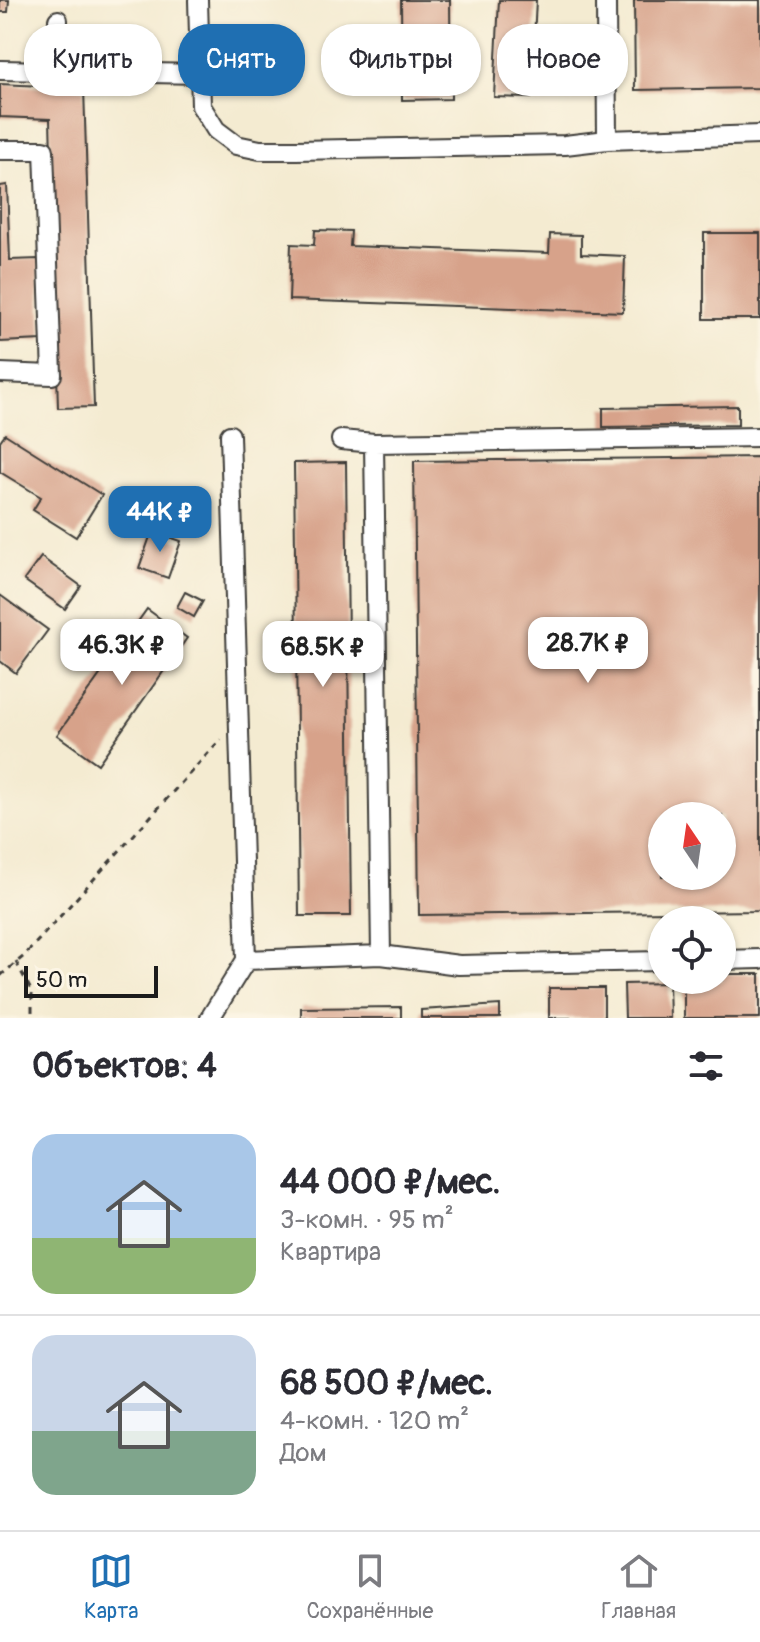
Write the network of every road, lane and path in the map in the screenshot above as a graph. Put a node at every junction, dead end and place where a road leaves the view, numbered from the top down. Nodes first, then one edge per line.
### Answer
1 (198, 0) edge
2 (606, 0) edge
3 (58, 20) dead end
4 (58, 24) edge
5 (199, 24) edge
6 (0, 70) edge
7 (24, 70) edge
8 (201, 96) edge
9 (760, 135) edge
10 (607, 140) junction
11 (0, 150) edge
12 (0, 373) edge
13 (230, 435) dead end
14 (760, 437) edge
15 (341, 440) dead end
16 (374, 443) junction
17 (239, 719) junction
18 (381, 955) junction
19 (760, 959) edge
20 (246, 960) junction
21 (736, 960) edge
22 (648, 961) edge
23 (16, 962) junction
24 (0, 976) edge
25 (32, 1018) edge
26 (210, 1018) edge

1 - 5 street
2 - 10 street
3 - 4 street
6 - 7 street
8 - 10 street
9 - 10 street
11 - 12 street
13 - 17 street
14 - 16 street
15 - 16 street
16 - 18 street
17 - 20 street
17 - 23 path
18 - 20 street
18 - 22 street
19 - 21 street
20 - 26 street
23 - 24 path
23 - 25 path

